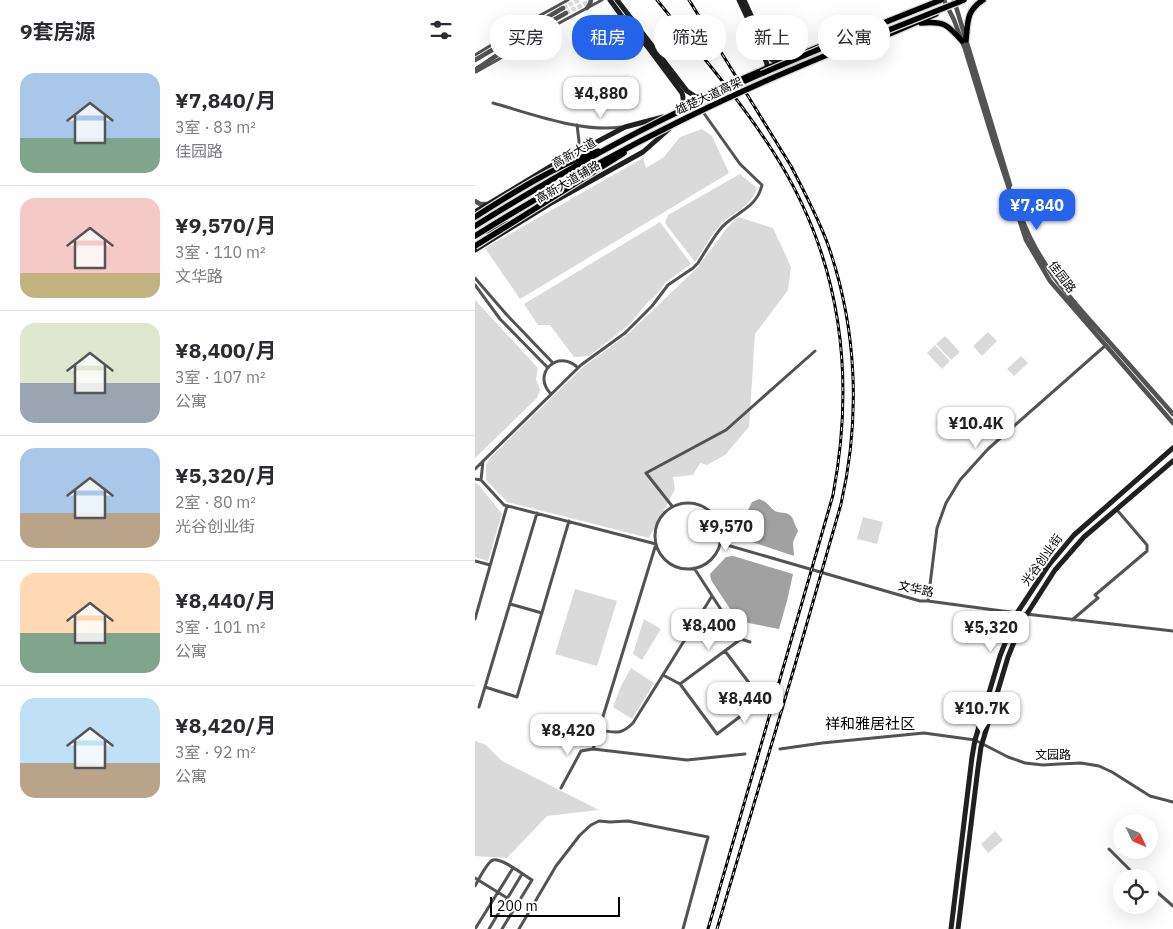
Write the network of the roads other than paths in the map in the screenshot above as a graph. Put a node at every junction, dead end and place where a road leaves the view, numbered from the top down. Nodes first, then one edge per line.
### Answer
1 (568, 0) edge
2 (591, 0) edge
3 (602, 0) edge
4 (610, 0) edge
5 (617, 0) edge
6 (739, 0) edge
7 (744, 0) edge
8 (934, 0) edge
9 (943, 0) edge
10 (964, 0) edge
11 (971, 0) edge
12 (983, 0) edge
13 (955, 3) edge
14 (587, 8) junction
15 (949, 9) junction
16 (890, 18) edge
17 (916, 23) junction
18 (890, 34) edge
19 (964, 41) junction
20 (818, 47) edge
21 (475, 55) edge
22 (475, 60) edge
23 (821, 60) edge
24 (778, 63) junction
25 (767, 68) junction
26 (475, 71) edge
27 (706, 96) junction
28 (493, 103) dead end
29 (681, 108) junction
30 (703, 112) junction
31 (663, 117) junction
32 (577, 125) junction
33 (625, 126) junction
34 (669, 129) junction
35 (658, 132) junction
36 (617, 144) junction
37 (578, 151) junction
38 (475, 201) edge
39 (487, 204) junction
40 (475, 212) edge
41 (526, 218) junction
42 (475, 222) edge
43 (488, 231) junction
44 (475, 238) edge
45 (475, 246) edge
46 (475, 250) edge
47 (475, 278) edge
48 (475, 285) edge
49 (1106, 345) junction
50 (815, 352) dead end
51 (553, 363) junction
52 (547, 368) junction
53 (578, 368) junction
54 (551, 394) junction
55 (1173, 414) edge
56 (1173, 423) edge
57 (1173, 448) edge
58 (483, 461) junction
59 (1173, 461) edge
60 (475, 469) edge
61 (475, 479) edge
62 (481, 480) junction
63 (507, 506) junction
64 (672, 506) junction
65 (1116, 509) junction
66 (537, 513) junction
67 (569, 522) junction
68 (720, 543) junction
69 (655, 544) junction
70 (475, 560) edge
71 (490, 565) junction
72 (694, 568) junction
73 (712, 596) junction
74 (928, 601) junction
75 (510, 604) junction
76 (542, 613) junction
77 (1017, 613) junction
78 (1026, 614) junction
79 (475, 619) edge
80 (1073, 620) junction
81 (736, 622) dead end
82 (1173, 631) edge
83 (750, 642) dead end
84 (725, 651) junction
85 (663, 675) junction
86 (680, 684) junction
87 (485, 687) junction
88 (479, 707) dead end
89 (599, 730) junction
90 (975, 740) junction
91 (982, 744) junction
92 (593, 749) junction
93 (780, 749) dead end
94 (745, 754) dead end
95 (561, 788) dead end
96 (1173, 802) edge
97 (1109, 849) dead end
98 (513, 868) junction
99 (1129, 869) edge
100 (522, 874) junction
101 (477, 879) edge
102 (475, 886) edge
103 (498, 892) junction
104 (1158, 893) edge
105 (508, 898) junction
106 (517, 904) junction
107 (1173, 906) edge
108 (521, 928) edge
109 (475, 929) edge
110 (489, 929) edge
111 (502, 929) edge
112 (683, 929) edge
113 (951, 929) edge
114 (958, 929) edge

1 - 21 street
2 - 14 street
3 - 14 street
4 - 29 main road
5 - 27 main road
6 - 25 main road
7 - 24 main road
8 - 16 main road, 高新大道
9 - 15 street, 佳园路
9 - 36 main road, 雄楚大道高架, bridge
10 - 35 main road, 雄楚大道高架, bridge
11 - 13 main road
12 - 19 main road
13 - 15 main road
13 - 19 street, 佳园路
14 - 26 street
15 - 17 main road
15 - 19 street, 佳园路
17 - 18 main road
17 - 19 main road
19 - 49 street, 佳园路
19 - 55 street, 佳园路
20 - 24 main road, 高新大道
22 - 26 street
23 - 30 main road, 高新大道, bridge
24 - 25 main road, 高新大道
25 - 27 main road, 高新大道, bridge
27 - 29 main road, 高新大道
28 - 32 street
29 - 31 main road, 高新大道
30 - 34 main road, 高新大道
30 - 53 street
31 - 33 main road, 高新大道辅路
31 - 42 main road, 高新大道
32 - 33 street
32 - 37 street
33 - 37 main road, 高新大道辅路
34 - 41 main road, 高新大道辅路
34 - 43 main road, 高新大道
35 - 44 main road, 雄楚大道高架, bridge
35 - 45 main road, bridge
36 - 42 main road, 雄楚大道高架, bridge
36 - 42 main road, bridge
37 - 39 main road, 高新大道辅路
38 - 39 street
39 - 40 main road, 高新大道辅路
41 - 43 main road
41 - 46 main road, 高新大道辅路
43 - 44 main road, 高新大道
47 - 51 street
48 - 52 street
49 - 56 street, 佳园路
49 - 74 street
50 - 64 street
51 - 52 street
51 - 53 street
52 - 54 street
53 - 54 street
54 - 58 street
57 - 77 main road, 光谷创业街
58 - 60 street
58 - 62 street
59 - 65 main road, 光谷创业街
61 - 62 street
62 - 63 street
63 - 66 street
63 - 71 street
64 - 68 street
64 - 69 street
65 - 78 main road, 光谷创业街
65 - 80 street
66 - 67 street
66 - 75 street
67 - 69 street
67 - 76 street
68 - 72 street
68 - 74 street, 文华路
69 - 72 street
69 - 89 street
70 - 71 street
71 - 79 street
72 - 73 street
73 - 81 street
73 - 85 street
74 - 77 street, 文华路
75 - 76 street
75 - 87 street
76 - 87 street
77 - 78 street, 文华路
77 - 90 main road, 光谷创业街
78 - 80 street, 文华路
78 - 91 main road, 光谷创业街
80 - 82 street, 文华路
83 - 84 street
84 - 86 street
84 - 86 street
85 - 86 street
85 - 89 street
87 - 88 street
89 - 92 street
90 - 91 street, 文园路
90 - 93 street, 文园路
90 - 113 main road, 光谷创业街
91 - 96 street, 文园路
91 - 114 main road, 光谷创业街
92 - 94 street
92 - 95 street
97 - 99 street
98 - 100 street
98 - 101 street
98 - 103 street
100 - 105 street
100 - 106 street
101 - 102 street
101 - 103 street
103 - 105 street
103 - 109 street
104 - 107 street
105 - 106 street
105 - 110 street
106 - 111 street
108 - 112 street

